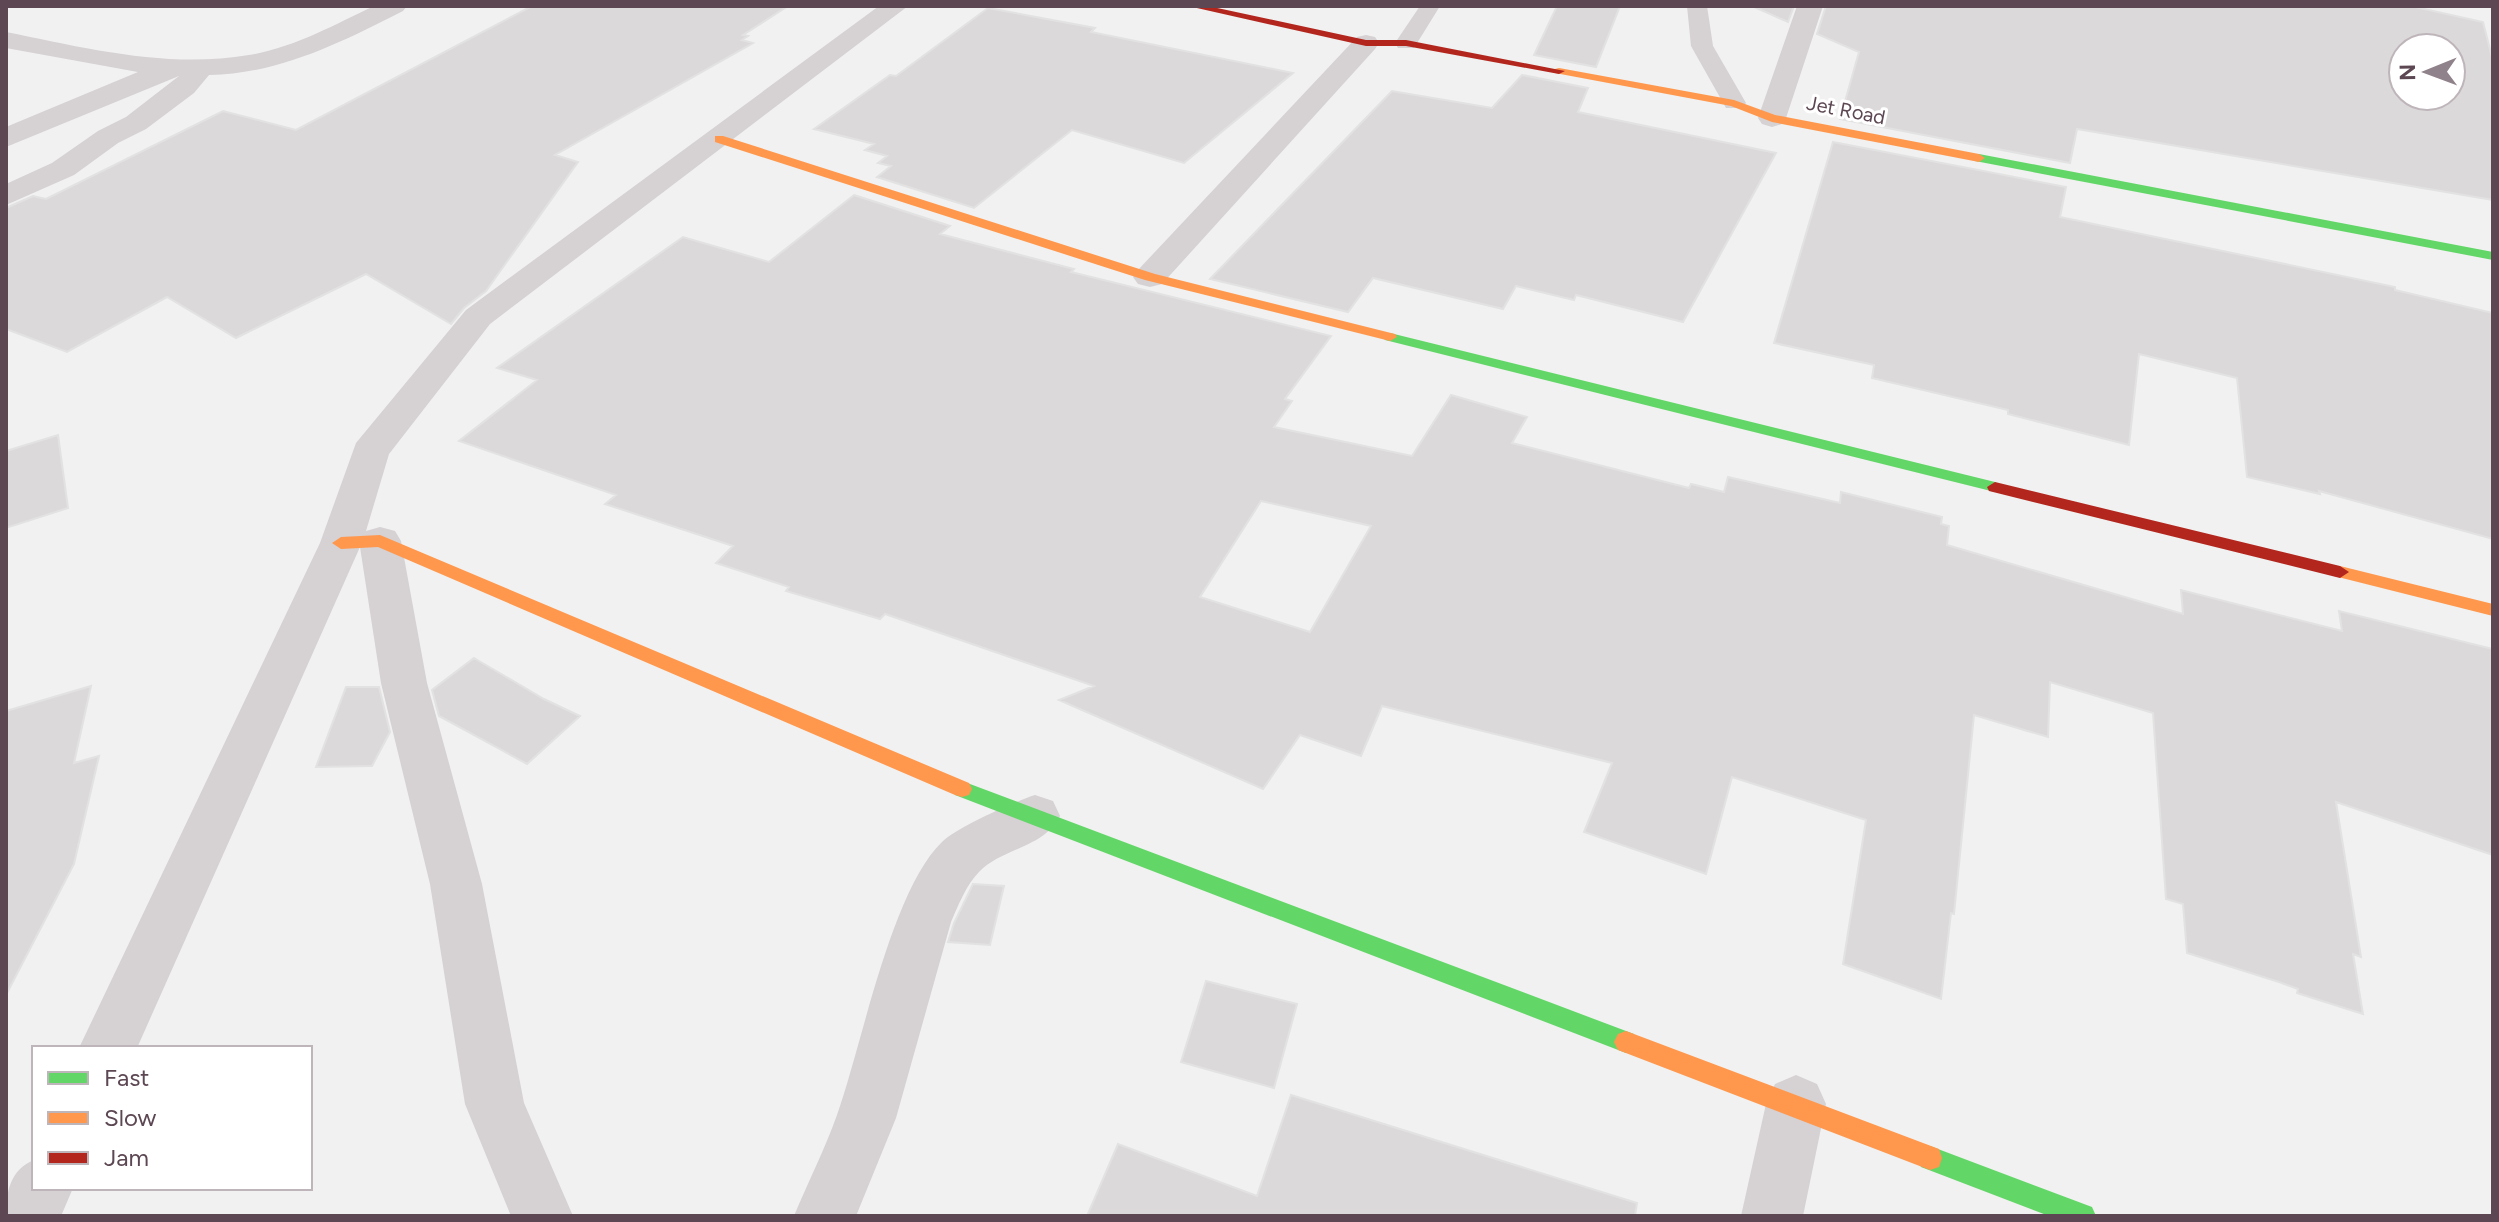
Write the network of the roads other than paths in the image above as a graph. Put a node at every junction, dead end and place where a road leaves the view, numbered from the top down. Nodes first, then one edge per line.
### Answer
1 (394, 6) edge
2 (895, 6) edge
3 (1193, 6) edge
4 (1430, 6) edge
5 (1697, 6) edge
6 (1810, 6) edge
7 (6, 40) edge
8 (1366, 43) junction
9 (1406, 43) junction
10 (202, 67) junction
11 (171, 68) junction
12 (164, 102) junction
13 (1734, 103) junction
14 (1772, 118) junction
15 (6, 138) edge
16 (719, 139) junction
17 (6, 152) edge
18 (6, 196) edge
19 (2493, 256) edge
20 (1150, 277) junction
21 (360, 542) junction
22 (2493, 610) edge
23 (1035, 816) junction
24 (109, 1046) edge
25 (1796, 1104) junction
26 (41, 1190) edge
27 (27, 1216) edge
28 (542, 1216) edge
29 (825, 1216) edge
30 (1772, 1216) edge
31 (2083, 1216) edge

1 - 10 street
2 - 16 street
3 - 8 street, Jet Road
4 - 9 lane
5 - 13 lane
6 - 14 street
7 - 11 street
8 - 9 street, Jet Road
8 - 20 street
9 - 13 street, Jet Road
10 - 11 street
10 - 12 street
11 - 15 street
12 - 17 street
12 - 18 street
13 - 14 street, Jet Road
14 - 19 street, Jet Road
16 - 20 street
16 - 21 street
20 - 22 street
21 - 23 street
21 - 24 street
21 - 28 street
23 - 25 street
23 - 29 street
25 - 30 street
25 - 31 street
26 - 27 street

